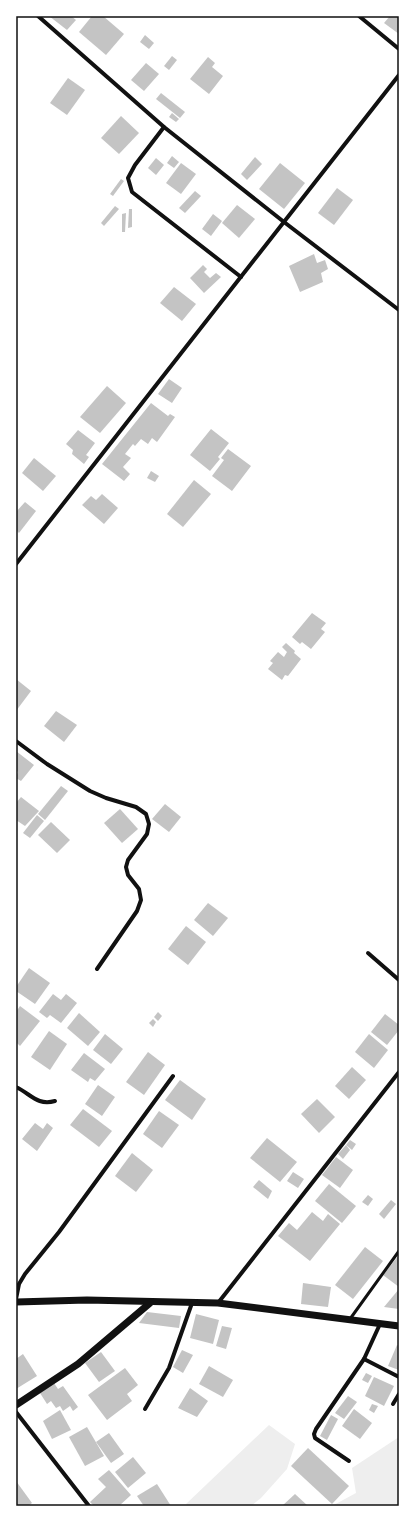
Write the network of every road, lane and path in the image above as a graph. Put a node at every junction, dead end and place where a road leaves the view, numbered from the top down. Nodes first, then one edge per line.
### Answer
1 (38, 16) edge
2 (359, 16) edge
3 (399, 49) edge
4 (399, 75) edge
5 (164, 127) junction
6 (284, 222) junction
7 (241, 277) junction
8 (399, 310) edge
9 (16, 564) edge
10 (16, 741) edge
11 (368, 953) dead end
12 (98, 970) dead end
13 (399, 980) edge
14 (399, 1072) edge
15 (173, 1076) dead end
16 (16, 1087) edge
17 (55, 1101) dead end
18 (399, 1251) edge
19 (16, 1300) edge
20 (150, 1302) junction
21 (192, 1303) junction
22 (218, 1303) junction
23 (350, 1319) junction
24 (380, 1323) junction
25 (399, 1326) edge
26 (364, 1359) junction
27 (399, 1376) edge
28 (399, 1394) edge
29 (393, 1404) dead end
30 (16, 1405) edge
31 (145, 1409) dead end
32 (16, 1412) edge
33 (349, 1461) dead end
34 (89, 1506) edge

1 - 5 street
2 - 3 street
4 - 6 street
5 - 6 street
5 - 7 street
6 - 7 street
6 - 8 street
7 - 9 street
10 - 12 street
11 - 13 street
14 - 22 street
15 - 19 street
16 - 17 street
18 - 23 lane
19 - 20 street
20 - 21 street
20 - 30 street
21 - 22 street
21 - 31 street
22 - 23 street
23 - 24 street
24 - 25 street
24 - 26 street
26 - 27 street
26 - 33 street
28 - 29 street
32 - 34 street

